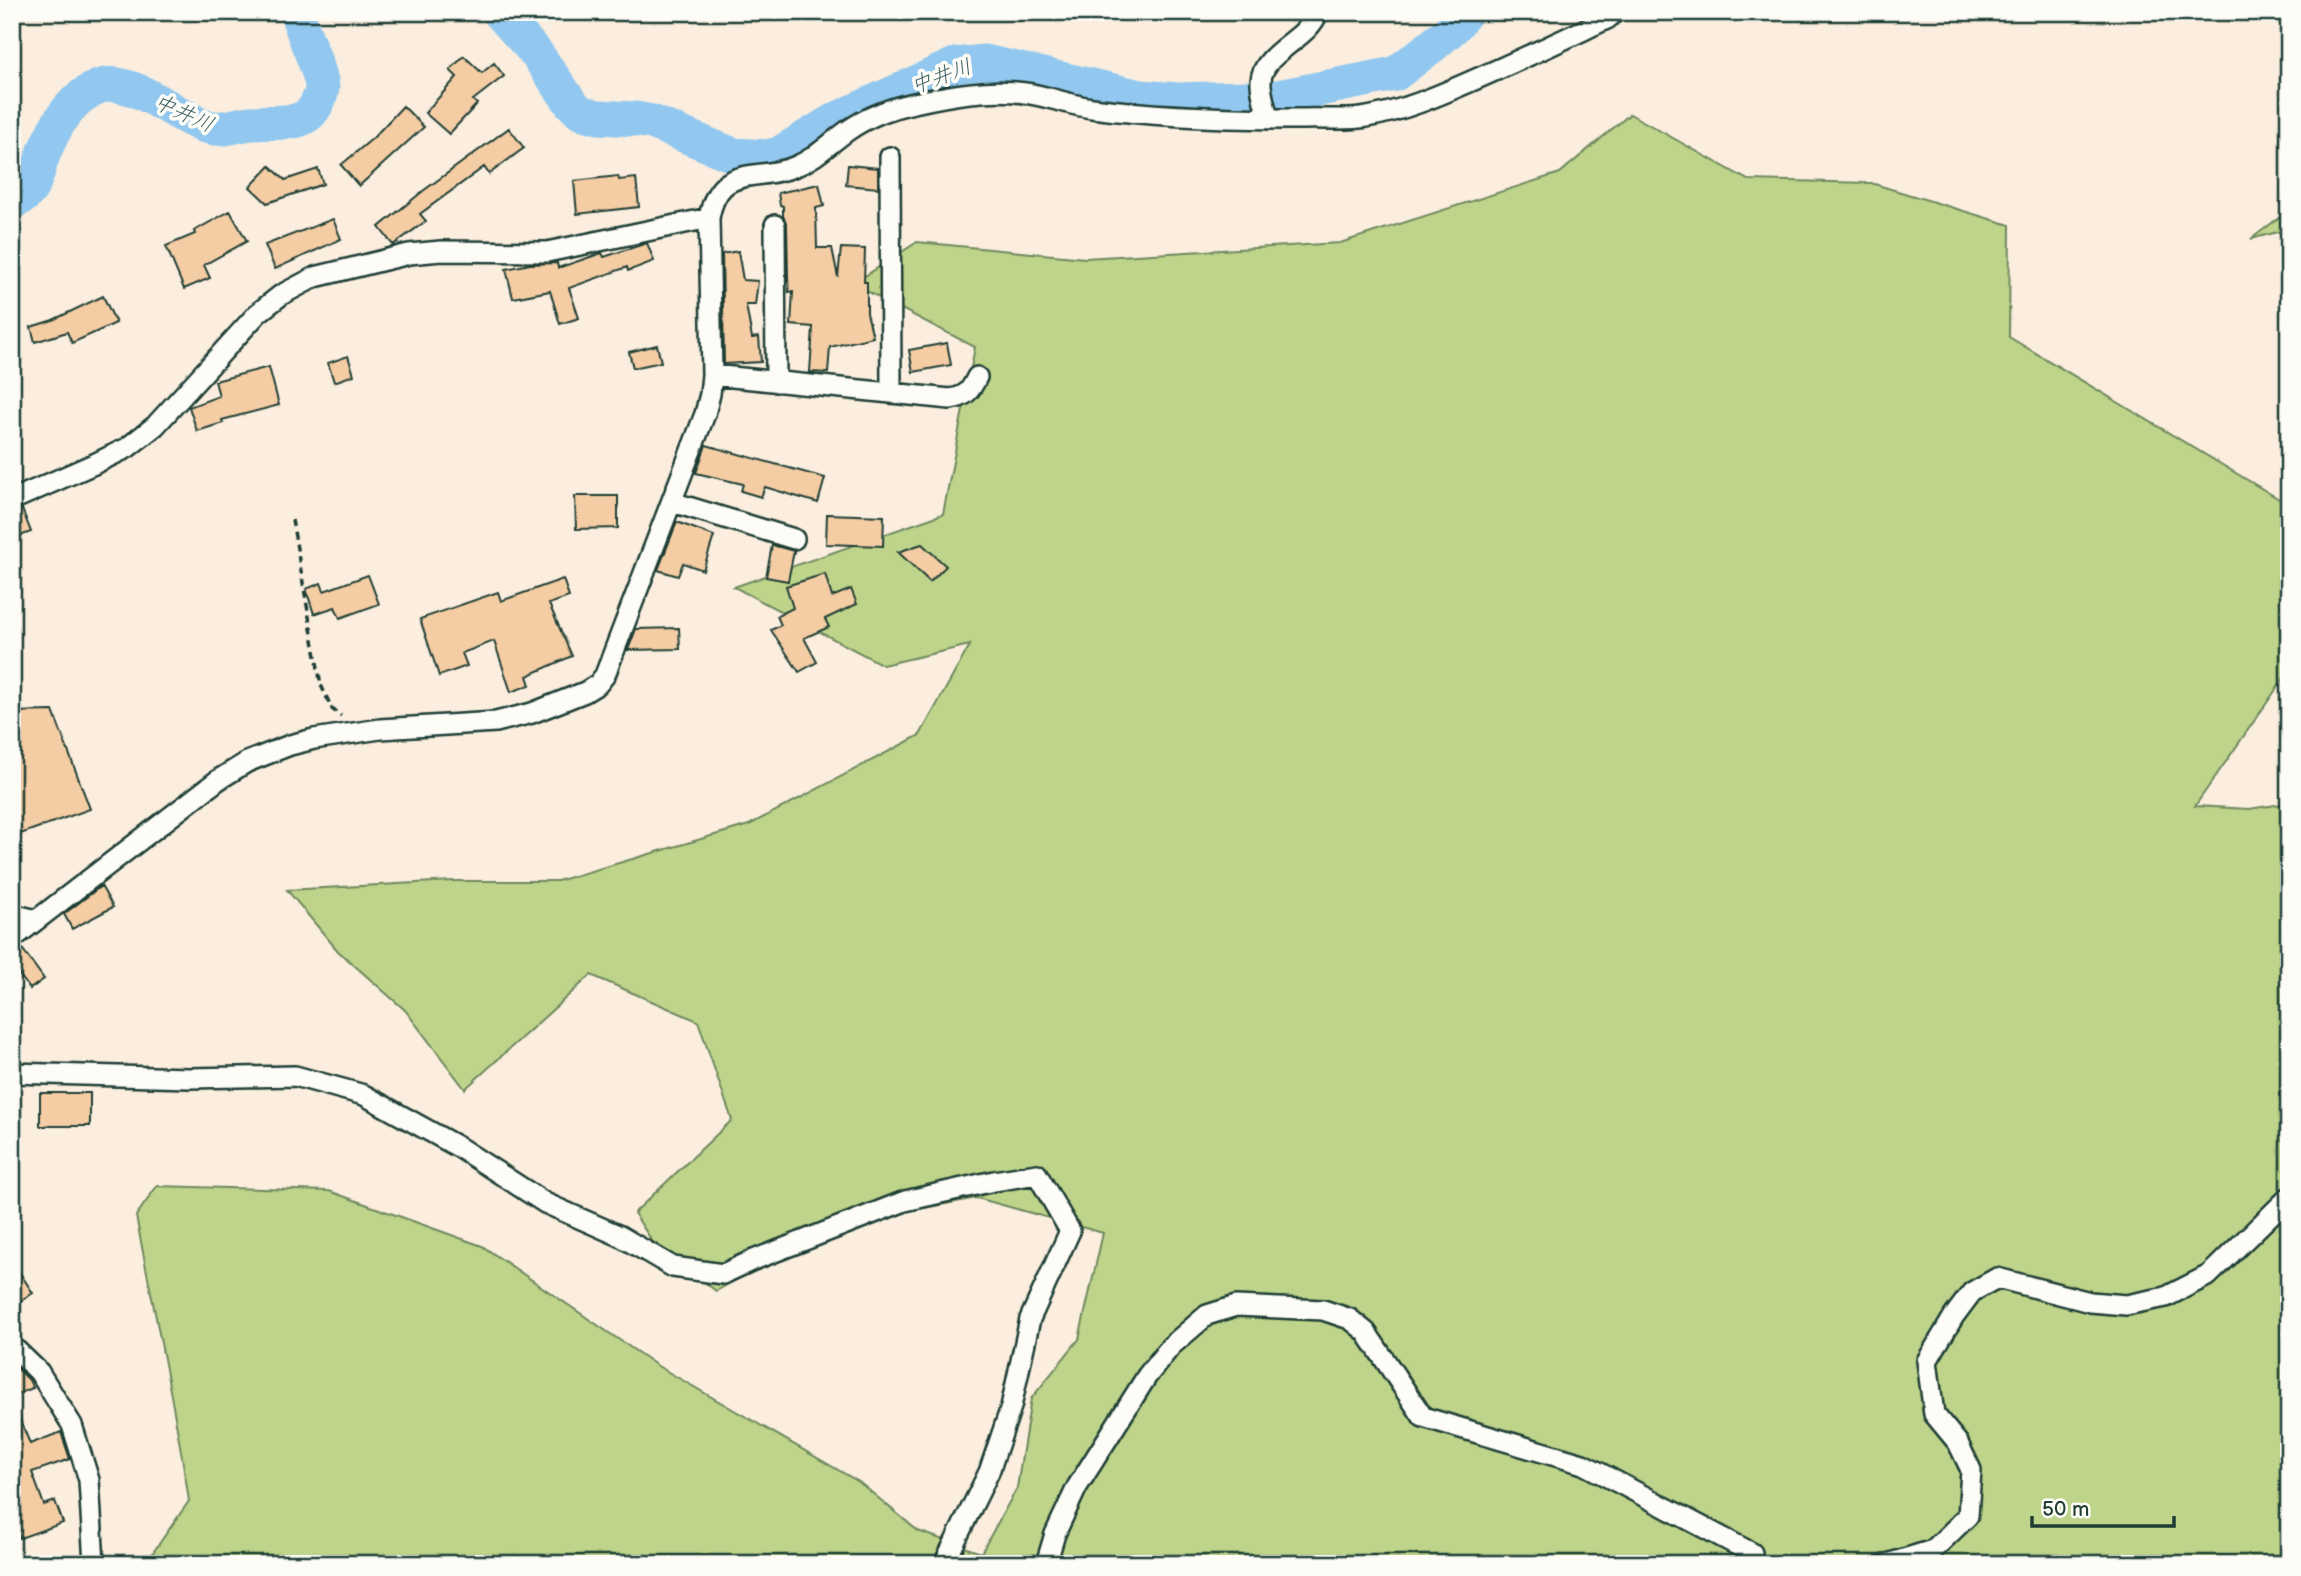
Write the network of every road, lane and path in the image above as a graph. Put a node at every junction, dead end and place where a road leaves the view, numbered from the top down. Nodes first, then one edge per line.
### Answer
1 (1318, 12) edge
2 (1615, 12) edge
3 (1267, 113) junction
4 (890, 157) dead end
5 (709, 218) junction
6 (775, 225) dead end
7 (712, 375) junction
8 (977, 377) dead end
9 (776, 382) junction
10 (891, 393) junction
11 (12, 500) edge
12 (672, 502) junction
13 (292, 520) dead end
14 (794, 539) dead end
15 (341, 716) dead end
16 (12, 914) edge
17 (36, 920) junction
18 (12, 939) edge
19 (12, 1073) edge
20 (2289, 1197) edge
21 (12, 1346) edge
22 (1752, 1553) dead end
23 (94, 1564) edge
24 (944, 1564) edge
25 (1046, 1564) edge
26 (1887, 1564) edge

1 - 3 street
2 - 3 street
3 - 5 street
4 - 10 street
5 - 7 street
5 - 11 street
6 - 9 street
7 - 9 street
7 - 12 street
8 - 10 street
9 - 10 street
12 - 14 street
12 - 17 street
13 - 15 path
16 - 17 street
17 - 18 street
19 - 24 street
20 - 26 street
21 - 23 street
22 - 25 street

